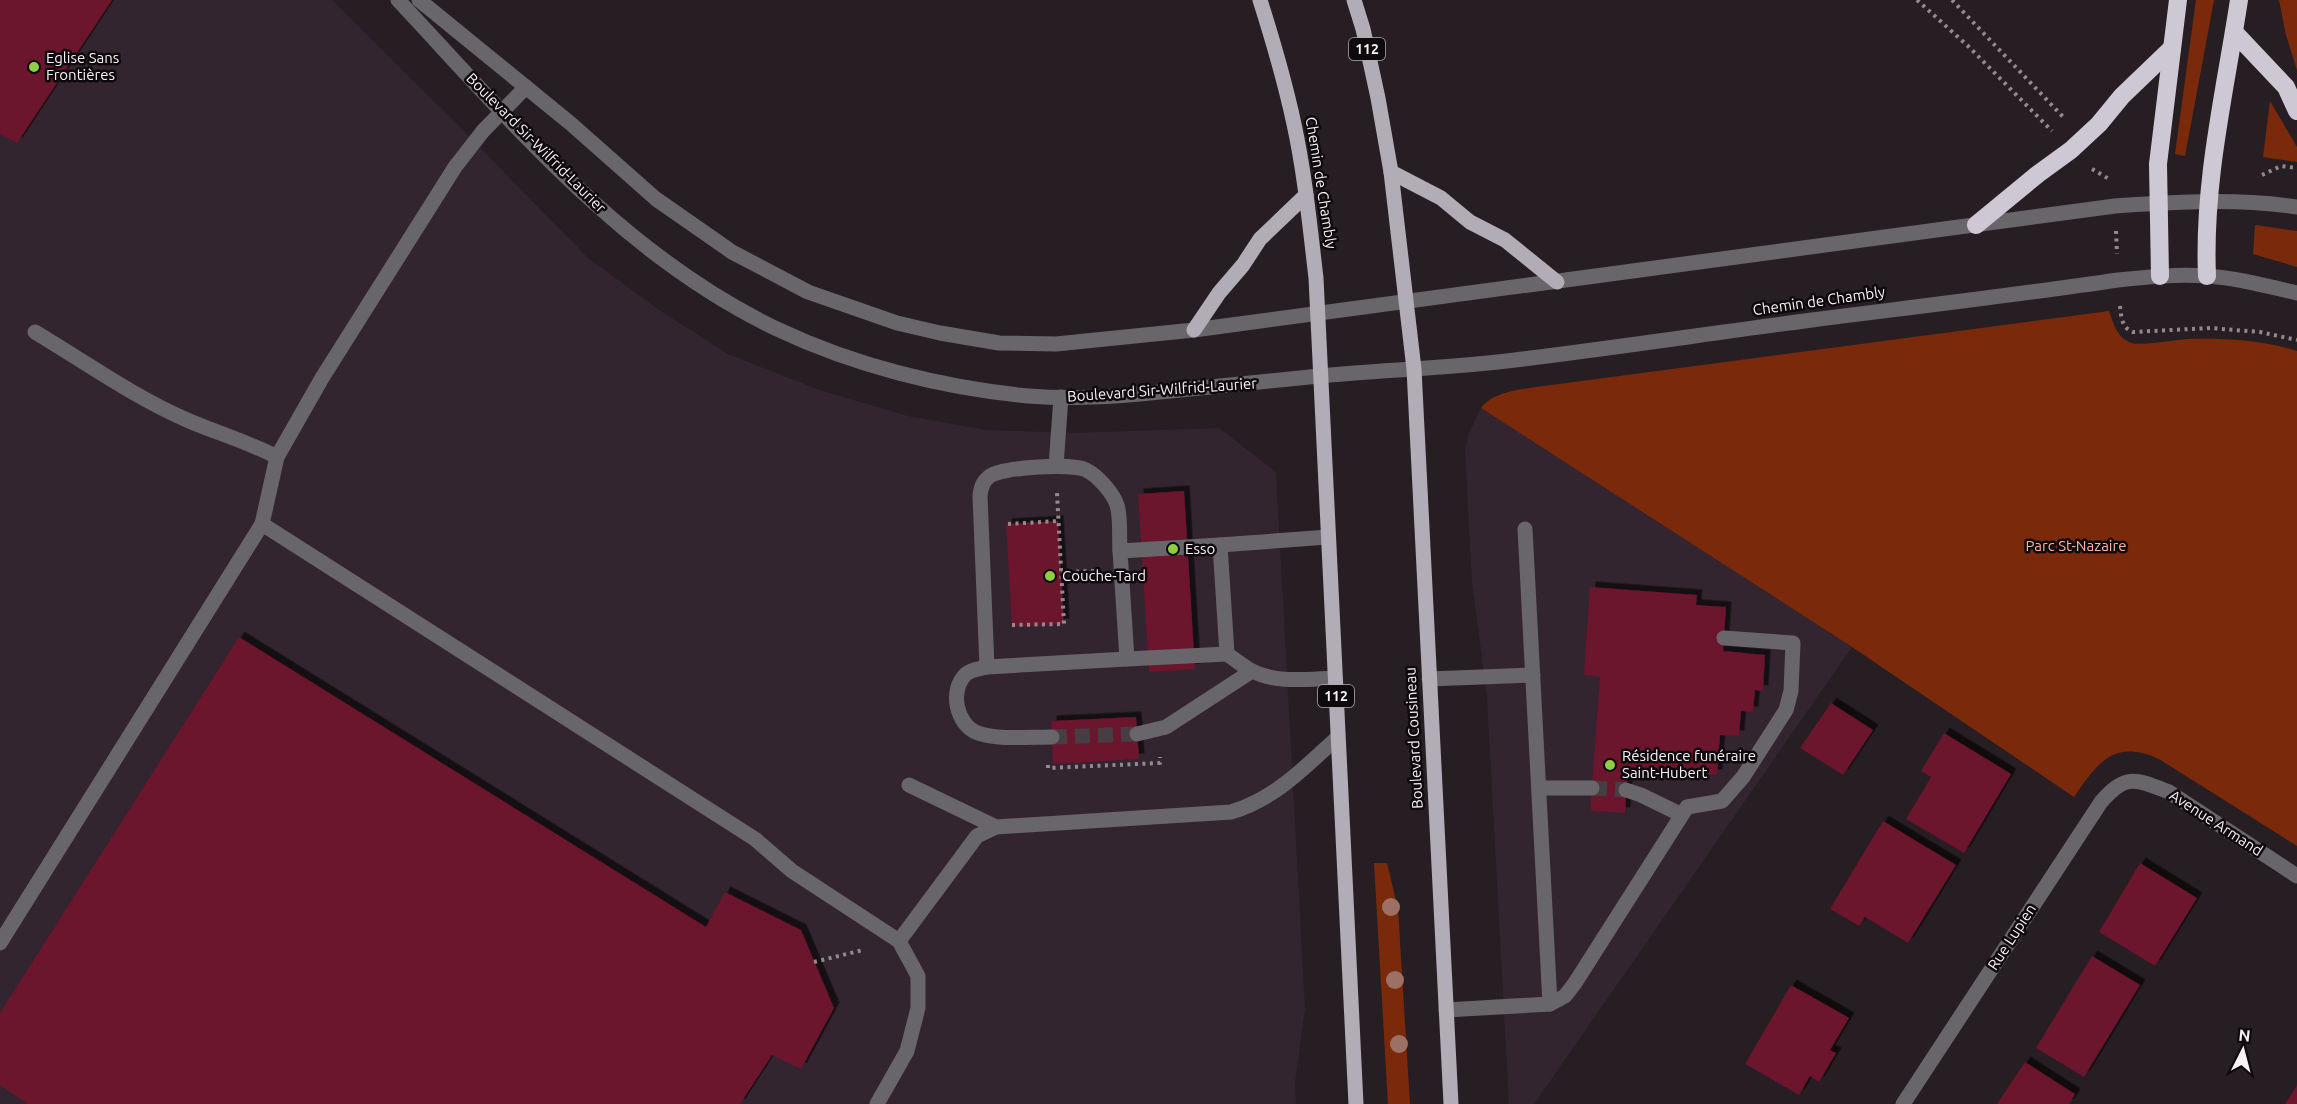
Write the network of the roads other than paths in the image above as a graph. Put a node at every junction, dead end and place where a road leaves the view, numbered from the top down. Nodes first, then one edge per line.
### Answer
1 (398, 0) edge
2 (419, 0) edge
3 (1260, 0) edge
4 (1354, 0) edge
5 (2178, 0) edge
6 (2239, 0) edge
7 (2234, 32) junction
8 (2172, 48) junction
9 (526, 87) junction
10 (502, 111) junction
11 (2297, 111) edge
12 (1391, 172) junction
13 (1306, 195) junction
14 (2208, 200) junction
15 (2157, 203) junction
16 (2297, 207) edge
17 (1976, 225) junction
18 (2160, 276) junction
19 (2207, 276) junction
20 (1557, 282) junction
21 (2297, 293) edge
22 (1407, 301) junction
23 (1318, 313) junction
24 (1194, 330) junction
25 (35, 332) dead end
26 (1414, 369) junction
27 (1321, 376) junction
28 (1061, 397) junction
29 (276, 458) junction
30 (1056, 466) junction
31 (262, 524) junction
32 (1526, 529) dead end
33 (1328, 537) junction
34 (1220, 545) junction
35 (1120, 551) junction
36 (1724, 638) dead end
37 (1227, 654) junction
38 (1127, 659) junction
39 (987, 667) junction
40 (1252, 671) junction
41 (1533, 675) junction
42 (1335, 678) junction
43 (1429, 679) junction
44 (1137, 734) tunnel mouth
45 (1052, 737) tunnel mouth
46 (1337, 738) junction
47 (2131, 780) joint
48 (909, 785) dead end
49 (1539, 788) junction
50 (1592, 788) tunnel mouth
51 (1626, 790) tunnel mouth
52 (1682, 815) junction
53 (996, 828) junction
54 (2297, 876) edge
55 (899, 940) junction
56 (0, 943) edge
57 (1550, 1004) junction
58 (1446, 1010) junction
59 (877, 1104) edge
60 (1356, 1104) edge
61 (1451, 1104) edge
62 (1903, 1104) edge

1 - 10 street, Boulevard Sir-Wilfrid-Laurier
2 - 9 street, Boulevard Sir-Wilfrid-Laurier
3 - 13 main road, Chemin de Chambly
4 - 12 main road, 112
5 - 8 highway
6 - 7 highway
7 - 11 highway
7 - 14 highway
8 - 15 highway
8 - 17 highway
9 - 10 street
9 - 24 street, Boulevard Sir-Wilfrid-Laurier
10 - 28 street, Boulevard Sir-Wilfrid-Laurier
10 - 29 street
12 - 20 main road
12 - 22 main road, 112
13 - 23 main road, Chemin de Chambly / 112
13 - 24 main road
14 - 15 street
14 - 16 street
14 - 19 highway
15 - 17 street
15 - 18 highway
17 - 20 street
18 - 19 street, Chemin de Chambly
18 - 26 street, Chemin de Chambly
19 - 21 street, Chemin de Chambly
20 - 22 street
22 - 23 street, Boulevard Sir-Wilfrid-Laurier
22 - 26 main road, 112
23 - 24 street, Boulevard Sir-Wilfrid-Laurier
23 - 27 main road, Chemin de Chambly / 112
25 - 29 street
26 - 27 street, Boulevard Sir-Wilfrid-Laurier
26 - 43 main road, Boulevard Cousineau / 112
27 - 28 street, Boulevard Sir-Wilfrid-Laurier
27 - 33 main road, 112
28 - 30 street
29 - 31 street
30 - 35 street
30 - 39 street
31 - 55 street
31 - 56 street
32 - 41 street
33 - 34 street
33 - 42 main road, 112
34 - 35 street
34 - 37 street
35 - 38 street
36 - 52 street
37 - 38 street
37 - 40 street
38 - 39 street
39 - 45 street
40 - 42 street
40 - 44 street
41 - 43 street
41 - 49 street
42 - 46 main road, 112
43 - 58 main road, Boulevard Cousineau / 112
46 - 53 street
46 - 60 main road, 112
47 - 54 street, Avenue Armand
47 - 62 street, Rue Lupien
48 - 53 street
49 - 50 street
49 - 57 street
51 - 52 street
52 - 57 street
53 - 55 street
55 - 59 street
57 - 58 street
58 - 61 main road, Boulevard Cousineau / 112

